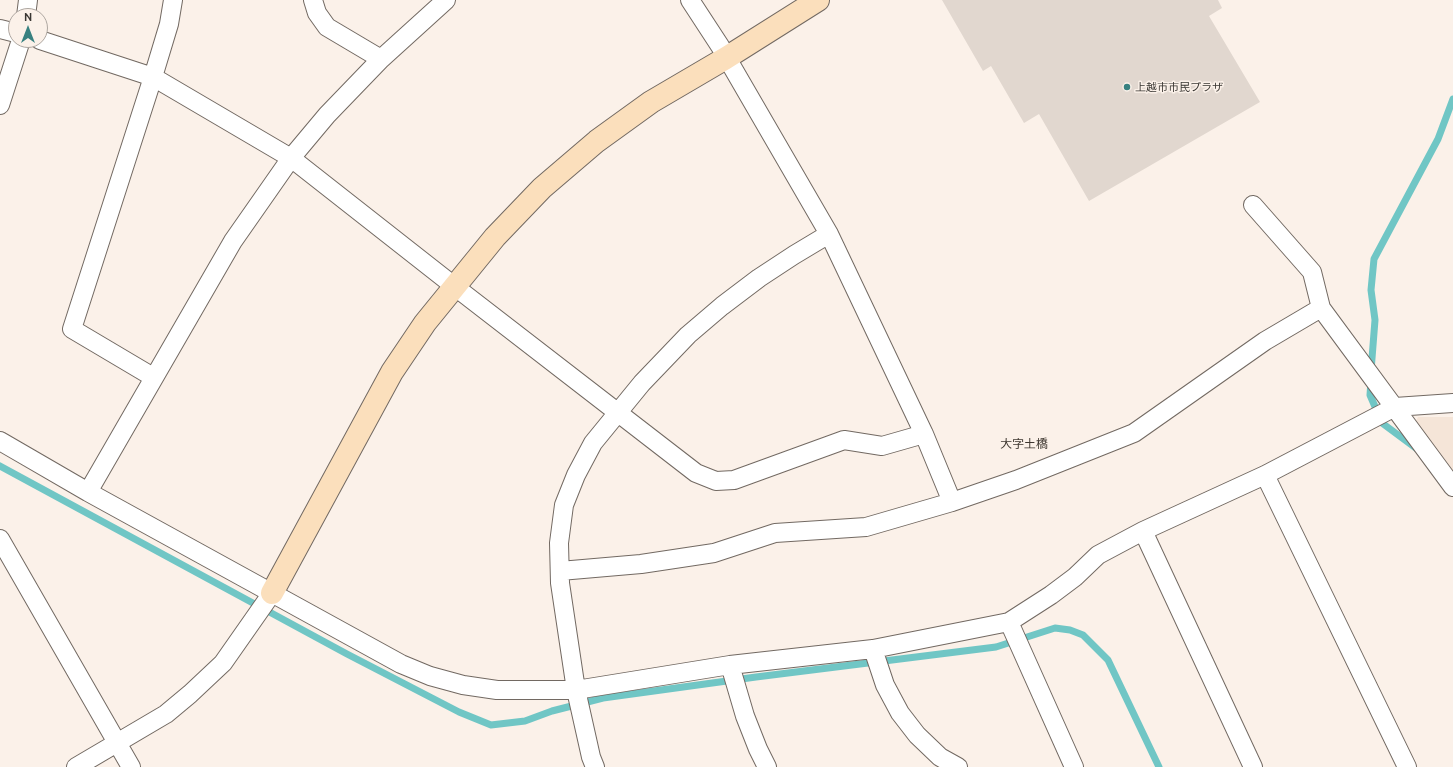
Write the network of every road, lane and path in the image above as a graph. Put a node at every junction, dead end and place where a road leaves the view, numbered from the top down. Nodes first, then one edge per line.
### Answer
1 (173, 0) edge
2 (313, 0) edge
3 (446, 0) edge
4 (690, 0) edge
5 (818, 0) edge
6 (48, 43) edge
7 (18, 48) edge
8 (726, 58) junction
9 (381, 59) junction
10 (153, 77) junction
11 (0, 105) edge
12 (291, 158) junction
13 (1253, 205) dead end
14 (829, 234) junction
15 (454, 286) junction
16 (1321, 308) junction
17 (153, 377) junction
18 (1453, 403) edge
19 (1394, 407) junction
20 (618, 413) junction
21 (924, 434) junction
22 (0, 441) edge
23 (1266, 475) junction
24 (1453, 487) edge
25 (88, 492) junction
26 (952, 502) junction
27 (1143, 531) junction
28 (0, 539) edge
29 (560, 571) junction
30 (272, 593) junction
31 (1009, 622) junction
32 (873, 649) junction
33 (730, 665) junction
34 (576, 690) junction
35 (118, 743) junction
36 (76, 767) edge
37 (131, 767) edge
38 (595, 767) edge
39 (768, 767) edge
40 (958, 767) edge
41 (1074, 767) edge
42 (1253, 767) edge
43 (1407, 767) edge

1 - 10 street
2 - 9 street
3 - 9 street
4 - 8 street
5 - 8 street
6 - 10 street
7 - 11 street
8 - 14 street
8 - 15 street
9 - 12 street
10 - 12 street
10 - 17 street
12 - 15 street
12 - 17 street
13 - 16 street
14 - 20 street
14 - 21 street
15 - 20 street
15 - 30 street
16 - 19 street
16 - 26 street
17 - 25 street
18 - 19 street
19 - 23 street
19 - 24 street
20 - 21 street
20 - 29 street
21 - 26 street
22 - 25 street
23 - 27 street
23 - 43 street
25 - 30 street
26 - 29 street
27 - 31 street
27 - 42 street
28 - 35 street
29 - 34 street
30 - 34 street
30 - 35 street
31 - 32 street
31 - 41 street
32 - 33 street
32 - 40 street
33 - 34 street
33 - 39 street
34 - 38 street
35 - 36 street
35 - 37 street

